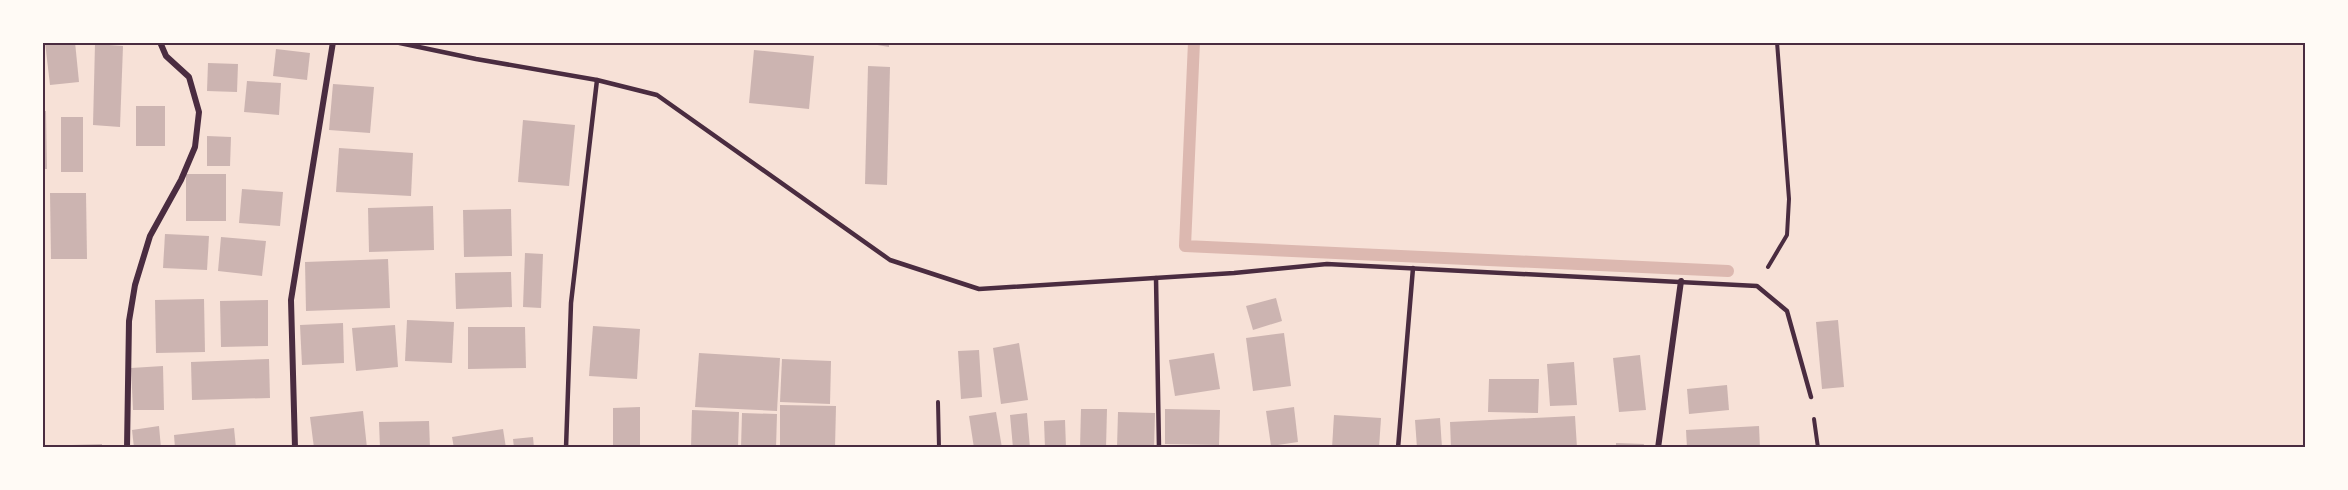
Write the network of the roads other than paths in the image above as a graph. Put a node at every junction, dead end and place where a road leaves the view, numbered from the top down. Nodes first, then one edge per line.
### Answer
1 (160, 42) edge
2 (333, 42) edge
3 (395, 42) edge
4 (597, 80) junction
5 (1413, 268) junction
6 (1156, 278) junction
7 (1681, 281) junction
8 (1811, 397) road end
9 (127, 448) edge
10 (295, 448) edge
11 (566, 448) edge
12 (1159, 448) edge
13 (1398, 448) edge
14 (1658, 448) edge

1 - 9 street
2 - 10 street
3 - 4 lane
4 - 6 lane
4 - 11 lane
5 - 6 lane
5 - 7 lane
5 - 13 lane
6 - 12 lane
7 - 8 lane
7 - 14 street

